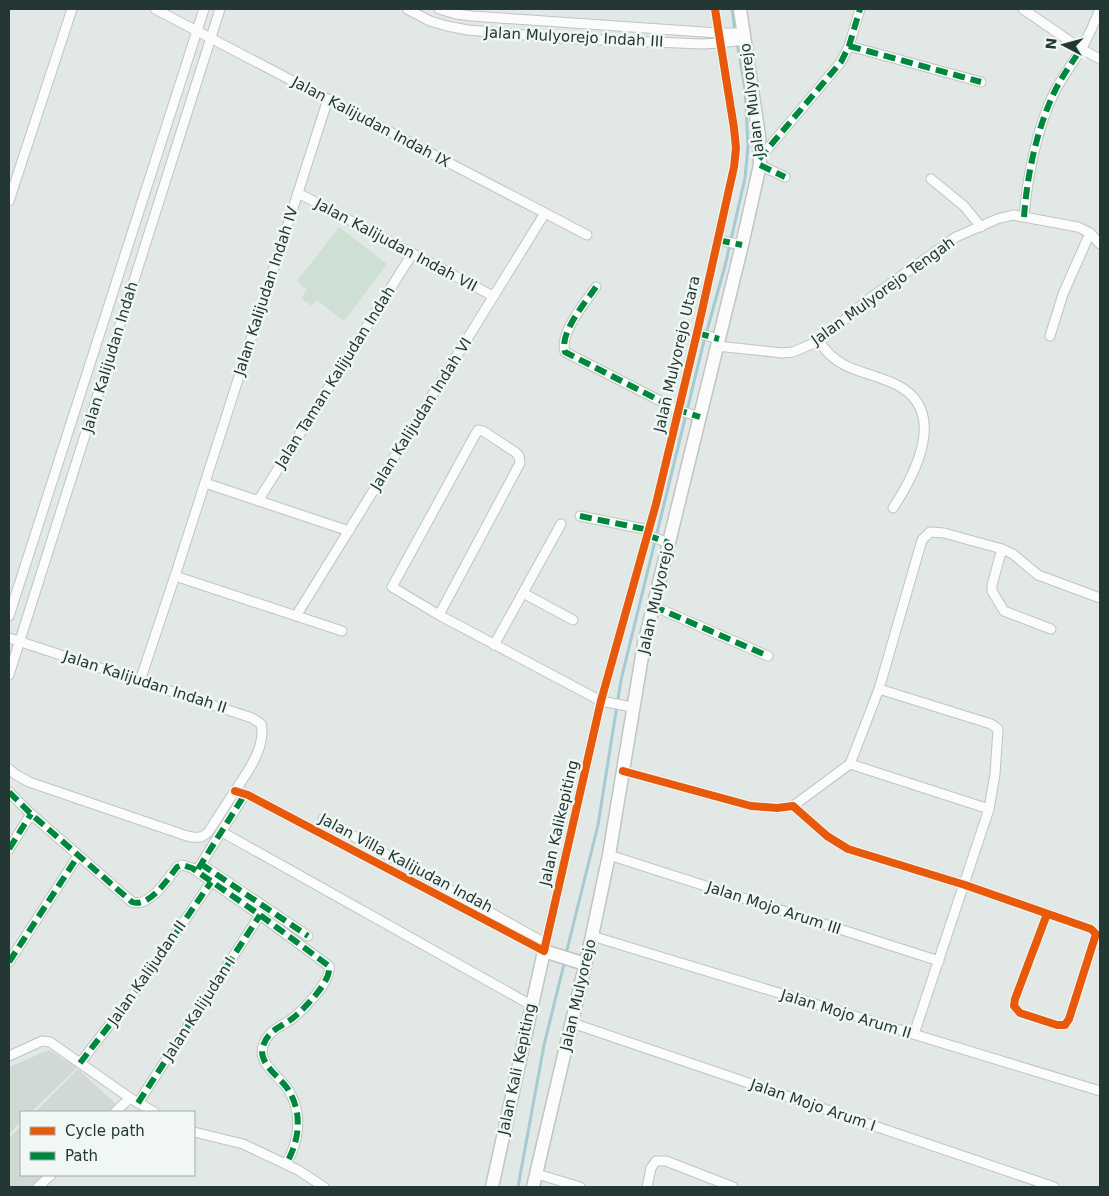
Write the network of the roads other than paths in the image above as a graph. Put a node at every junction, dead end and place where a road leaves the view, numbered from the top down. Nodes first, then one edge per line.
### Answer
1 (72, 9) edge
2 (155, 9) edge
3 (204, 9) edge
4 (220, 9) edge
5 (407, 9) edge
6 (439, 9) edge
7 (715, 9) edge
8 (740, 9) edge
9 (860, 9) edge
10 (1023, 9) edge
11 (1100, 9) edge
12 (557, 22) junction
13 (196, 30) junction
14 (741, 37) junction
15 (210, 38) junction
16 (556, 38) junction
17 (721, 38) junction
18 (848, 46) junction
19 (1081, 49) junction
20 (1100, 59) edge
21 (981, 82) dead end
22 (328, 99) junction
23 (760, 162) junction
24 (784, 177) dead end
25 (931, 179) dead end
26 (298, 193) junction
27 (9, 201) edge
28 (545, 213) junction
29 (1024, 217) junction
30 (981, 227) junction
31 (1090, 233) junction
32 (587, 235) dead end
33 (721, 240) junction
34 (739, 244) junction
35 (1100, 244) edge
36 (412, 254) junction
37 (596, 287) dead end
38 (494, 296) junction
39 (699, 334) junction
40 (1050, 336) dead end
41 (716, 340) junction
42 (819, 341) junction
43 (680, 410) junction
44 (698, 416) junction
45 (205, 483) junction
46 (258, 501) junction
47 (893, 508) dead end
48 (580, 516) dead end
49 (561, 524) dead end
50 (349, 531) junction
51 (649, 534) junction
52 (666, 542) junction
53 (1002, 549) junction
54 (175, 576) junction
55 (523, 593) junction
56 (1100, 598) edge
57 (653, 606) junction
58 (439, 615) junction
59 (9, 616) edge
60 (296, 616) junction
61 (573, 620) dead end
62 (1051, 629) dead end
63 (342, 631) dead end
64 (9, 638) edge
65 (20, 642) junction
66 (494, 644) junction
67 (768, 656) dead end
68 (9, 676) edge
69 (140, 681) junction
70 (878, 689) junction
71 (604, 701) junction
72 (627, 706) junction
73 (850, 764) junction
74 (9, 768) edge
75 (628, 772) junction
76 (237, 788) junction
77 (9, 792) edge
78 (247, 795) junction
79 (793, 806) junction
80 (989, 809) junction
81 (31, 814) junction
82 (323, 819) dead end
83 (222, 832) junction
84 (9, 849) edge
85 (609, 855) junction
86 (78, 856) junction
87 (199, 868) junction
88 (211, 882) junction
89 (965, 884) junction
90 (1047, 914) junction
91 (260, 915) junction
92 (308, 936) dead end
93 (592, 936) junction
94 (547, 949) junction
95 (939, 961) junction
96 (9, 962) edge
97 (585, 964) junction
98 (531, 1005) junction
99 (572, 1023) junction
100 (914, 1034) junction
101 (9, 1056) edge
102 (80, 1063) junction
103 (1100, 1091) edge
104 (134, 1101) junction
105 (117, 1111) edge
106 (152, 1111) edge
107 (195, 1132) edge
108 (286, 1164) junction
109 (537, 1174) junction
110 (50, 1176) edge
111 (38, 1187) edge
112 (324, 1187) edge
113 (492, 1187) edge
114 (534, 1187) edge
115 (580, 1187) edge
116 (647, 1187) edge
117 (733, 1187) edge
118 (1054, 1187) edge

1 - 27 street
2 - 13 street, Jalan Kalijudan Indah IX
3 - 13 street, Jalan Kalijudan Indah
4 - 15 street, Jalan Kalijudan Indah
5 - 16 street, Jalan Mulyorejo Indah III
6 - 12 street
7 - 17 street, Jalan Mulyorejo Utara
8 - 14 main road, Jalan Mulyorejo
9 - 18 street
10 - 19 street
11 - 19 street
12 - 16 street
12 - 17 street
13 - 15 street, Jalan Kalijudan Indah IX
13 - 59 street, Jalan Kalijudan Indah
14 - 17 street, Jalan Mulyorejo Indah III
14 - 23 main road, Jalan Mulyorejo
15 - 22 street, Jalan Kalijudan Indah IX
15 - 65 street, Jalan Kalijudan Indah
16 - 17 street, Jalan Mulyorejo Indah III
17 - 33 street, Jalan Mulyorejo Utara
18 - 21 street
18 - 23 street
19 - 20 street
19 - 29 street
22 - 26 street, Jalan Kalijudan Indah IV
22 - 28 street, Jalan Kalijudan Indah IX
23 - 24 street
23 - 34 main road, Jalan Mulyorejo
25 - 30 street
26 - 36 street, Jalan Kalijudan Indah VII
26 - 45 street, Jalan Kalijudan Indah IV
28 - 32 street, Jalan Kalijudan Indah IX
28 - 38 street, Jalan Kalijudan Indah VI
29 - 30 street, Jalan Mulyorejo Tengah
29 - 31 street, Jalan Mulyorejo Tengah
30 - 42 street, Jalan Mulyorejo Tengah
31 - 35 street, Jalan Mulyorejo Tengah
31 - 40 street
33 - 34 street
33 - 39 street, Jalan Mulyorejo Utara
34 - 41 main road, Jalan Mulyorejo
36 - 38 street, Jalan Kalijudan Indah VII
36 - 46 street, Jalan Taman Kalijudan Indah
37 - 43 street
38 - 50 street, Jalan Kalijudan Indah VI
39 - 41 street, Jalan Mulyorejo Tengah
39 - 43 street, Jalan Mulyorejo Utara
41 - 42 street, Jalan Mulyorejo Tengah
41 - 44 main road, Jalan Mulyorejo
42 - 47 street
43 - 44 street
43 - 51 street, Jalan Mulyorejo Utara
44 - 52 main road, Jalan Mulyorejo
45 - 46 street
45 - 54 street, Jalan Kalijudan Indah IV
46 - 50 street
48 - 51 street
49 - 55 street
50 - 60 street, Jalan Kalijudan Indah VI
51 - 52 street
51 - 71 street, Jalan Mulyorejo Utara
52 - 57 main road, Jalan Mulyorejo
53 - 56 street
53 - 62 street
53 - 70 street
54 - 60 street
54 - 69 street, Jalan Kalijudan Indah IV
55 - 61 street
55 - 66 street
57 - 67 street
57 - 72 main road, Jalan Mulyorejo
58 - 58 street
58 - 66 street
60 - 63 street
64 - 65 street, Jalan Kalijudan Indah II
65 - 68 street, Jalan Kalijudan Indah
65 - 69 street, Jalan Kalijudan Indah II
66 - 71 street
69 - 76 street, Jalan Kalijudan Indah II
70 - 73 street
70 - 80 street
71 - 72 street
71 - 94 street, Jalan Kalikepiting
72 - 75 main road, Jalan Mulyorejo
73 - 79 street
73 - 80 street
74 - 76 street, Jalan Kalijudan Indah II
75 - 79 street
75 - 85 main road, Jalan Mulyorejo
76 - 78 street
77 - 81 street
78 - 83 street
78 - 94 street, Jalan Villa Kalijudan Indah
79 - 89 street
80 - 89 street
81 - 84 street
81 - 86 street
82 - 94 street, Jalan Villa Kalijudan Indah
83 - 87 street
83 - 98 street
85 - 93 main road, Jalan Mulyorejo
85 - 95 street, Jalan Mojo Arum III
86 - 87 street
86 - 96 street
87 - 88 street
87 - 92 street
88 - 91 street
88 - 102 street, Jalan Kalijudan II
89 - 90 street
89 - 95 street
90 - 90 street
91 - 104 street, Jalan Kalijudan I
91 - 108 street
93 - 97 main road, Jalan Mulyorejo
93 - 100 street, Jalan Mojo Arum II
94 - 97 main road, Jalan Villa Kalijudan Indah
94 - 98 main road, Jalan Kali Kepiting
95 - 100 street
97 - 99 main road, Jalan Mulyorejo
98 - 113 main road, Jalan Kali Kepiting
99 - 109 main road, Jalan Mulyorejo
99 - 118 street, Jalan Mojo Arum I
100 - 103 street, Jalan Mojo Arum II
101 - 102 street
102 - 104 street
104 - 105 street, Jalan Kalijudan I
104 - 106 street
107 - 108 street
108 - 112 street
109 - 114 main road, Jalan Mulyorejo
109 - 115 street
110 - 111 street
116 - 117 street

